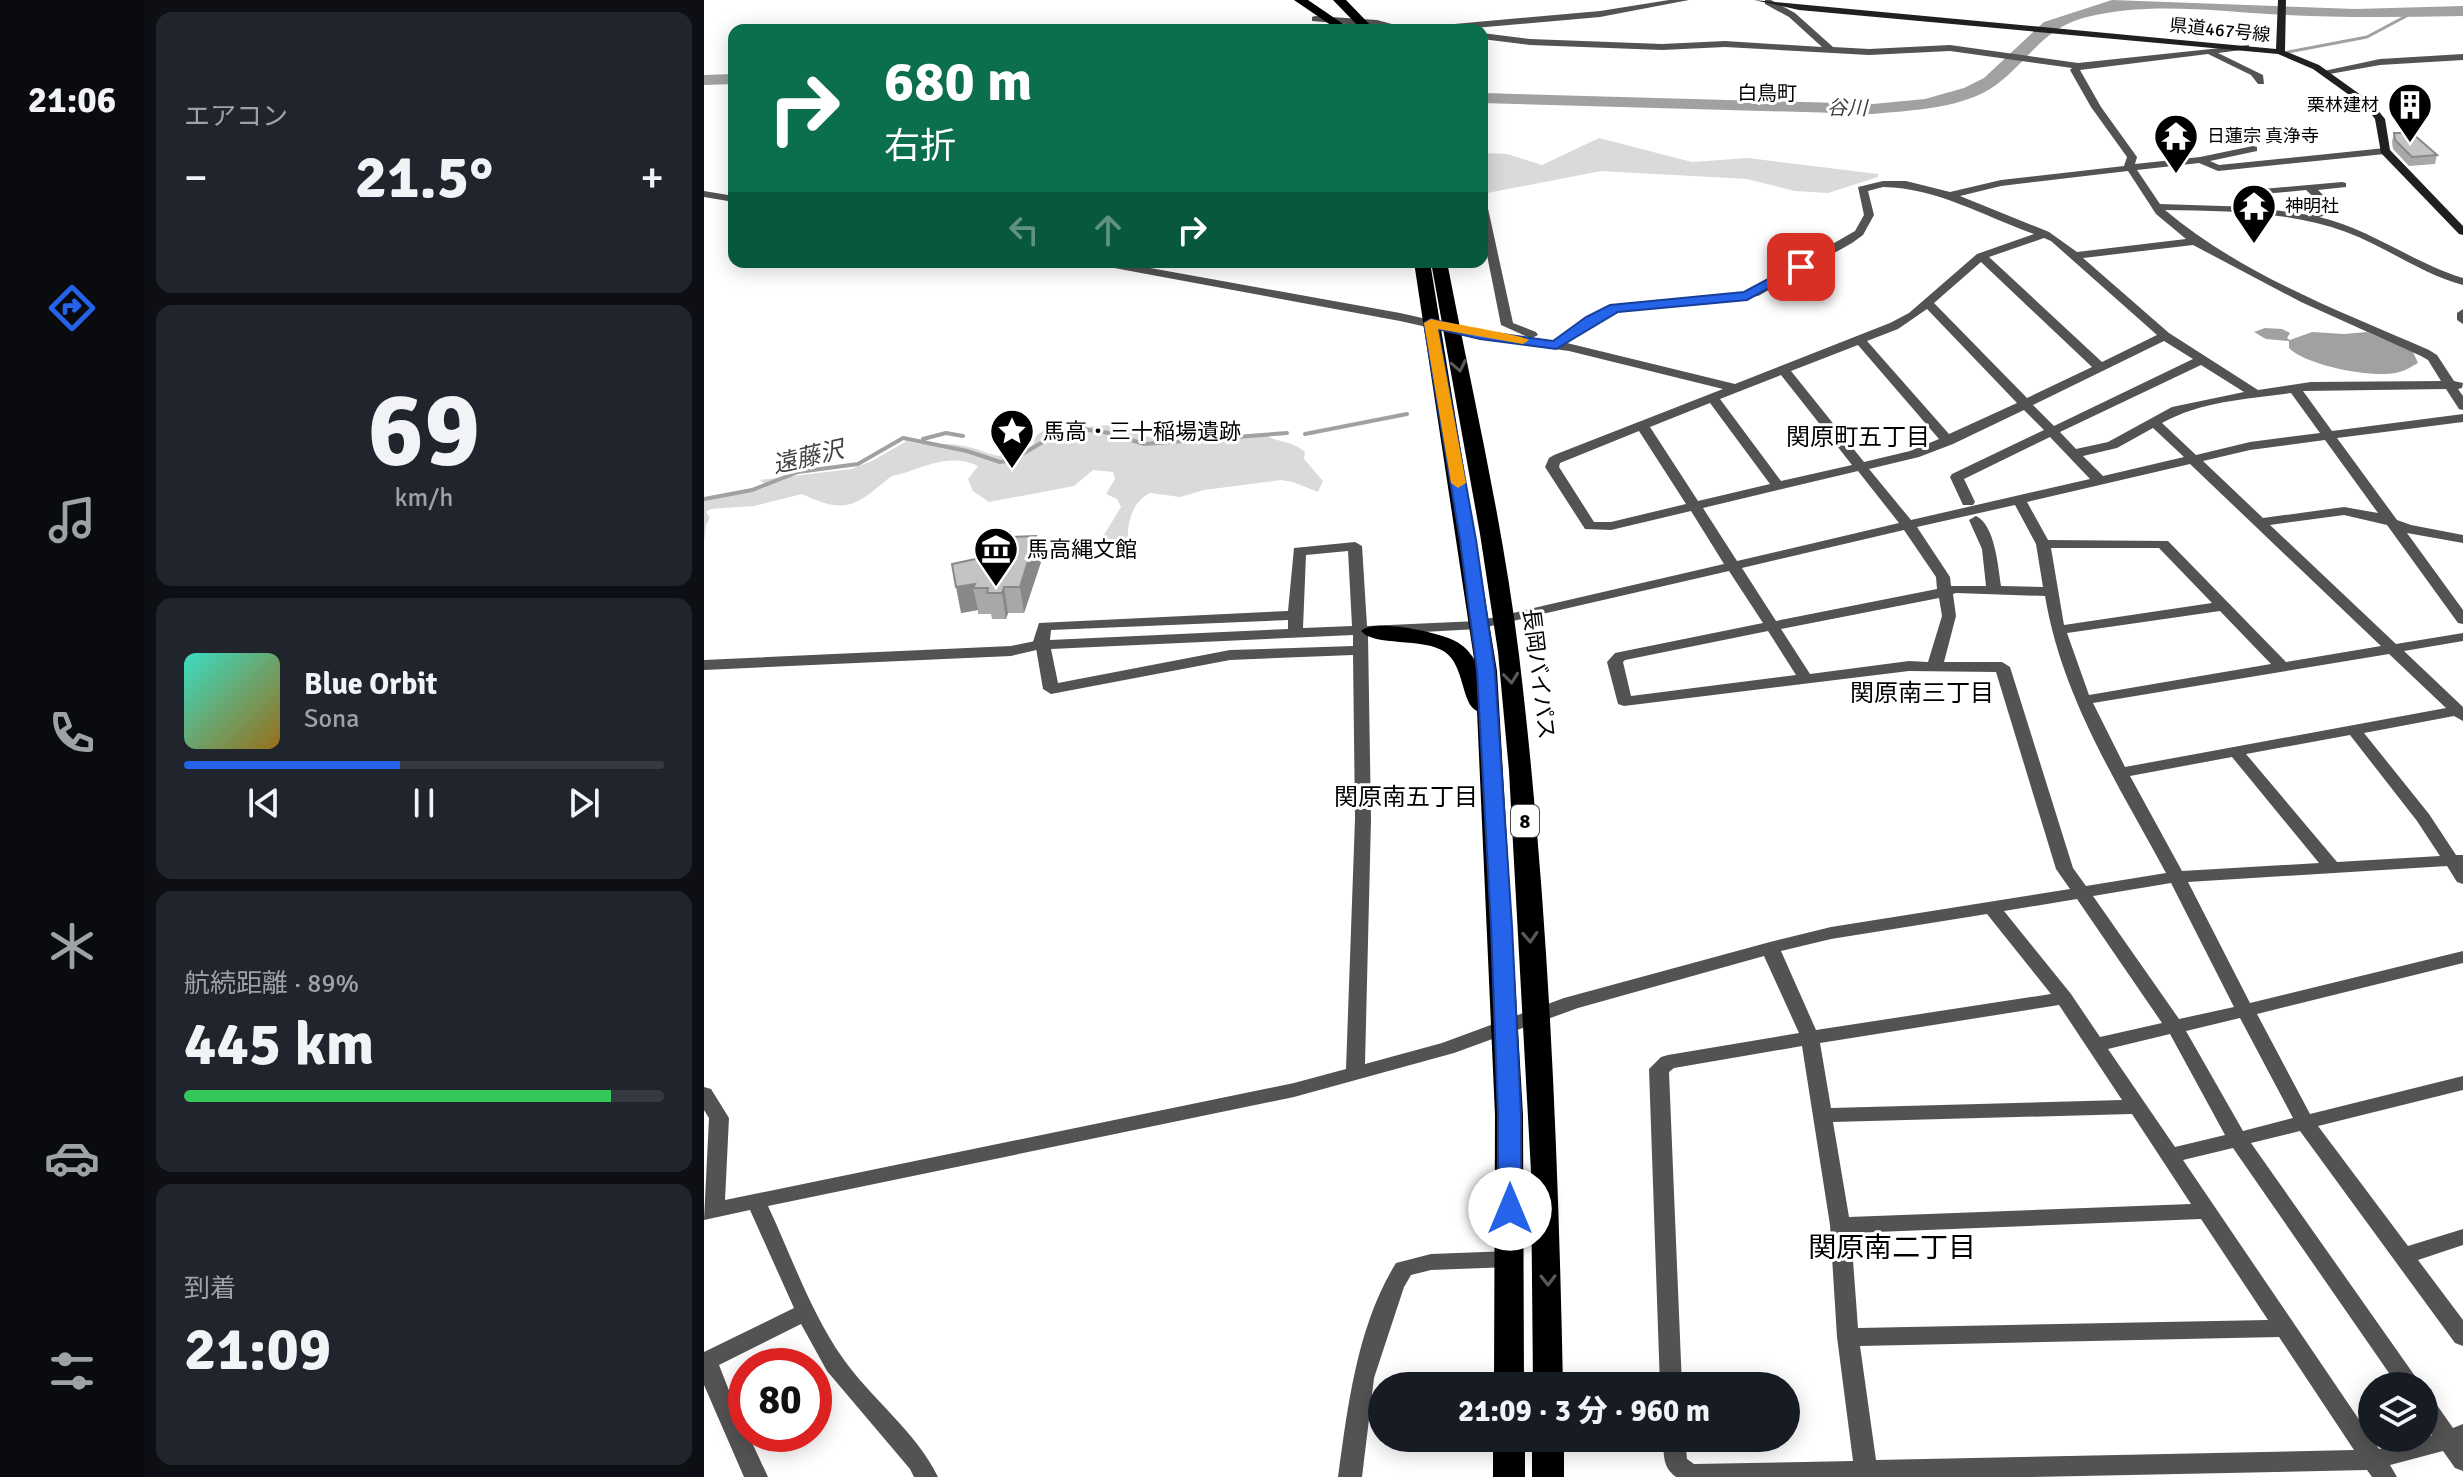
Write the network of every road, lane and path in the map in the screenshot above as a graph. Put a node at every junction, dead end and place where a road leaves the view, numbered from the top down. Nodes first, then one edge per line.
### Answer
1 (1300, 0) edge
2 (1324, 0) edge
3 (1685, 0) edge
4 (1763, 1) edge
5 (2282, 2) edge
6 (1345, 12) edge
7 (1315, 19) dead end
8 (1331, 19) junction
9 (1488, 25) edge
10 (1488, 37) edge
11 (2246, 47) junction
12 (1829, 48) junction
13 (2211, 52) junction
14 (2280, 52) junction
15 (2463, 57) edge
16 (2078, 66) junction
17 (2324, 72) junction
18 (2261, 82) dead end
19 (2253, 149) dead end
20 (2385, 151) junction
21 (2200, 160) junction
22 (2129, 166) junction
23 (2342, 185) dead end
24 (2309, 187) junction
25 (704, 194) edge
26 (1947, 196) junction
27 (728, 198) edge
28 (2156, 207) junction
29 (2267, 214) junction
30 (2306, 217) junction
31 (2463, 232) edge
32 (1488, 233) edge
33 (2045, 234) junction
34 (2195, 241) junction
35 (1981, 256) junction
36 (2074, 256) junction
37 (1131, 268) edge
38 (1424, 268) edge
39 (1439, 268) edge
40 (2463, 282) edge
41 (1927, 303) junction
42 (2463, 313) edge
43 (2463, 320) edge
44 (1441, 325) junction
45 (2165, 336) junction
46 (1860, 340) junction
47 (1558, 342) junction
48 (2203, 359) junction
49 (2101, 368) junction
50 (1783, 369) junction
51 (2456, 385) edge
52 (1735, 388) junction
53 (2294, 388) junction
54 (2255, 394) junction
55 (1712, 397) junction
56 (2025, 405) junction
57 (2463, 406) edge
58 (2463, 418) edge
59 (2154, 422) junction
60 (1642, 425) junction
61 (2051, 433) junction
62 (2330, 433) junction
63 (1948, 441) junction
64 (2072, 454) junction
65 (2193, 458) junction
66 (1861, 468) junction
67 (2099, 480) junction
68 (1778, 486) junction
69 (2019, 500) junction
70 (1695, 505) junction
71 (1973, 510) junction
72 (2262, 522) junction
73 (2393, 522) junction
74 (1908, 525) junction
75 (2463, 539) edge
76 (2043, 544) junction
77 (1736, 566) junction
78 (1994, 590) junction
79 (1945, 592) junction
80 (2050, 592) junction
81 (2225, 606) junction
82 (1295, 615) junction
83 (2463, 620) edge
84 (1502, 621) junction
85 (1478, 625) junction
86 (1774, 625) junction
87 (2058, 630) junction
88 (1296, 634) junction
89 (1364, 637) junction
90 (2463, 637) edge
91 (1040, 645) junction
92 (2390, 647) junction
93 (704, 655) edge
94 (704, 665) edge
95 (1935, 665) junction
96 (2281, 666) junction
97 (1806, 679) junction
98 (2084, 700) junction
99 (2460, 713) edge
100 (2354, 730) junction
101 (1490, 737) junction
102 (2235, 751) junction
103 (2119, 773) junction
104 (2457, 860) edge
105 (2331, 866) junction
106 (2177, 877) junction
107 (2463, 878) edge
108 (2084, 892) junction
109 (1992, 908) junction
110 (1770, 948) junction
111 (2463, 957) edge
112 (2064, 998) junction
113 (2244, 1009) junction
114 (1534, 1017) junction
115 (2175, 1027) junction
116 (1505, 1028) junction
117 (1810, 1037) junction
118 (2096, 1045) junction
119 (1355, 1074) junction
120 (2463, 1083) edge
121 (704, 1094) edge
122 (2136, 1107) junction
123 (1822, 1115) junction
124 (2306, 1124) junction
125 (2238, 1140) junction
126 (2170, 1156) junction
127 (756, 1202) junction
128 (709, 1211) edge
129 (2205, 1211) junction
130 (1840, 1225) junction
131 (2463, 1237) edge
132 (2403, 1256) junction
133 (1510, 1259) junction
134 (806, 1312) junction
135 (2284, 1328) junction
136 (1848, 1337) junction
137 (2463, 1337) edge
138 (1509, 1372) edge
139 (1548, 1372) edge
140 (1670, 1372) edge
141 (2401, 1372) edge
142 (2438, 1419) edge
143 (2456, 1437) edge
144 (1509, 1452) edge
145 (1548, 1452) edge
146 (1675, 1452) edge
147 (2463, 1461) edge
148 (2379, 1468) edge
149 (1866, 1473) edge
150 (756, 1477) edge
151 (926, 1477) edge
152 (1350, 1477) edge
153 (1509, 1477) edge
154 (1548, 1477) edge

1 - 8 highway
2 - 6 highway
3 - 9 street
4 - 11 main road, 県道467号線
4 - 12 street
5 - 14 main road
6 - 8 highway
7 - 8 street
10 - 12 street
11 - 13 street
11 - 14 main road, 県道467号線
12 - 16 street
13 - 16 street
13 - 18 street
14 - 17 main road, 県道467号線
15 - 17 street
16 - 22 street
17 - 20 main road, 県道467号線
19 - 21 street
20 - 21 street
20 - 31 main road
21 - 22 street
22 - 26 street
22 - 28 street
23 - 24 street
24 - 29 street
24 - 30 street
25 - 27 street
26 - 33 street
26 - 47 street
28 - 29 street
28 - 34 street
29 - 30 street
30 - 40 street
32 - 47 street
33 - 35 street
33 - 36 street
34 - 36 street
34 - 51 street
35 - 41 street
35 - 49 street
36 - 45 street
37 - 44 street
38 - 44 highway, 長岡バイパス / 8
39 - 44 highway, 長岡バイパス / 8
41 - 46 street
41 - 56 street
42 - 43 street
44 - 47 street
44 -> 84 highway, 長岡バイパス / 8
44 - 85 highway, 長岡バイパス / 8
45 - 48 street
45 - 49 street
46 - 50 street
46 - 63 street
47 - 52 street
48 - 54 street
48 - 61 street
49 - 56 street
50 - 52 street
50 - 66 street
51 - 53 street
51 - 57 street
52 - 55 street
53 - 54 street
53 - 62 street
54 - 59 street
55 - 60 street
55 - 68 street
56 - 61 street
56 - 63 street
58 - 62 street
59 - 64 street
59 - 65 street
60 - 70 street
60 - 70 street
61 - 64 street
61 - 71 street
62 - 65 street
62 - 73 street
63 - 66 street
64 - 67 street
65 - 67 street
65 - 72 street
66 - 68 street
66 - 74 street
67 - 69 street
68 - 70 street
69 - 71 street
69 - 76 street
70 - 77 street
71 - 74 street
71 - 78 street
72 - 73 street
72 - 92 street
73 - 75 street
73 - 83 street
74 - 77 street
74 - 79 street
76 - 80 street
76 - 81 street
77 - 84 street
77 - 86 street
78 - 79 street
78 - 80 street
79 - 86 street
79 - 95 street
80 - 87 street
81 - 87 street
81 - 96 street
82 - 88 street
82 - 89 street
82 - 91 street
84 - 85 street
84 -> 114 highway, 長岡バイパス / 8
85 - 89 street
85 - 101 highway, 長岡バイパス / 8
86 - 97 street
86 - 97 street
87 - 98 street
88 - 89 street
88 - 91 street
89 - 91 street
89 - 101 highway
89 - 119 street
90 - 92 street
91 - 93 street
91 - 94 street
92 - 96 street
92 - 99 street
95 - 97 street
95 - 108 street
96 - 98 street
98 - 103 street
99 - 100 street
100 - 102 street
100 - 104 street
101 - 116 highway, 長岡バイパス / 8
102 - 103 street
102 - 105 street
103 - 106 street
104 - 105 street
104 - 107 street
105 - 106 street
106 - 108 street
106 - 113 street
108 - 109 street
108 - 115 street
109 - 110 street
109 - 112 street
110 - 114 street
110 - 117 street
111 - 113 street
112 - 117 street
112 - 118 street
113 - 115 street
113 - 124 street
114 - 116 street
114 -> 139 highway, 長岡バイパス / 8
115 - 118 street
115 - 125 street
116 - 119 street
116 - 133 highway, 長岡バイパス / 8
117 - 123 street
117 - 140 street
118 - 122 street
119 - 127 street
120 - 124 street
121 - 128 street
122 - 123 street
122 - 126 street
123 - 130 street
124 - 125 street
124 - 132 street
125 - 126 street
125 - 141 street
126 - 129 street
127 - 128 street
127 - 134 street
129 - 130 street
129 - 135 street
130 - 136 street
131 - 132 street
132 - 137 street
133 - 138 highway, 長岡バイパス / 8
133 - 152 street
134 - 150 street
134 - 151 street
135 - 136 street
135 - 148 street
136 - 149 street
142 - 143 street
143 - 147 street
143 - 148 street
144 - 153 highway
145 - 154 highway
146 - 149 street
148 - 149 street

